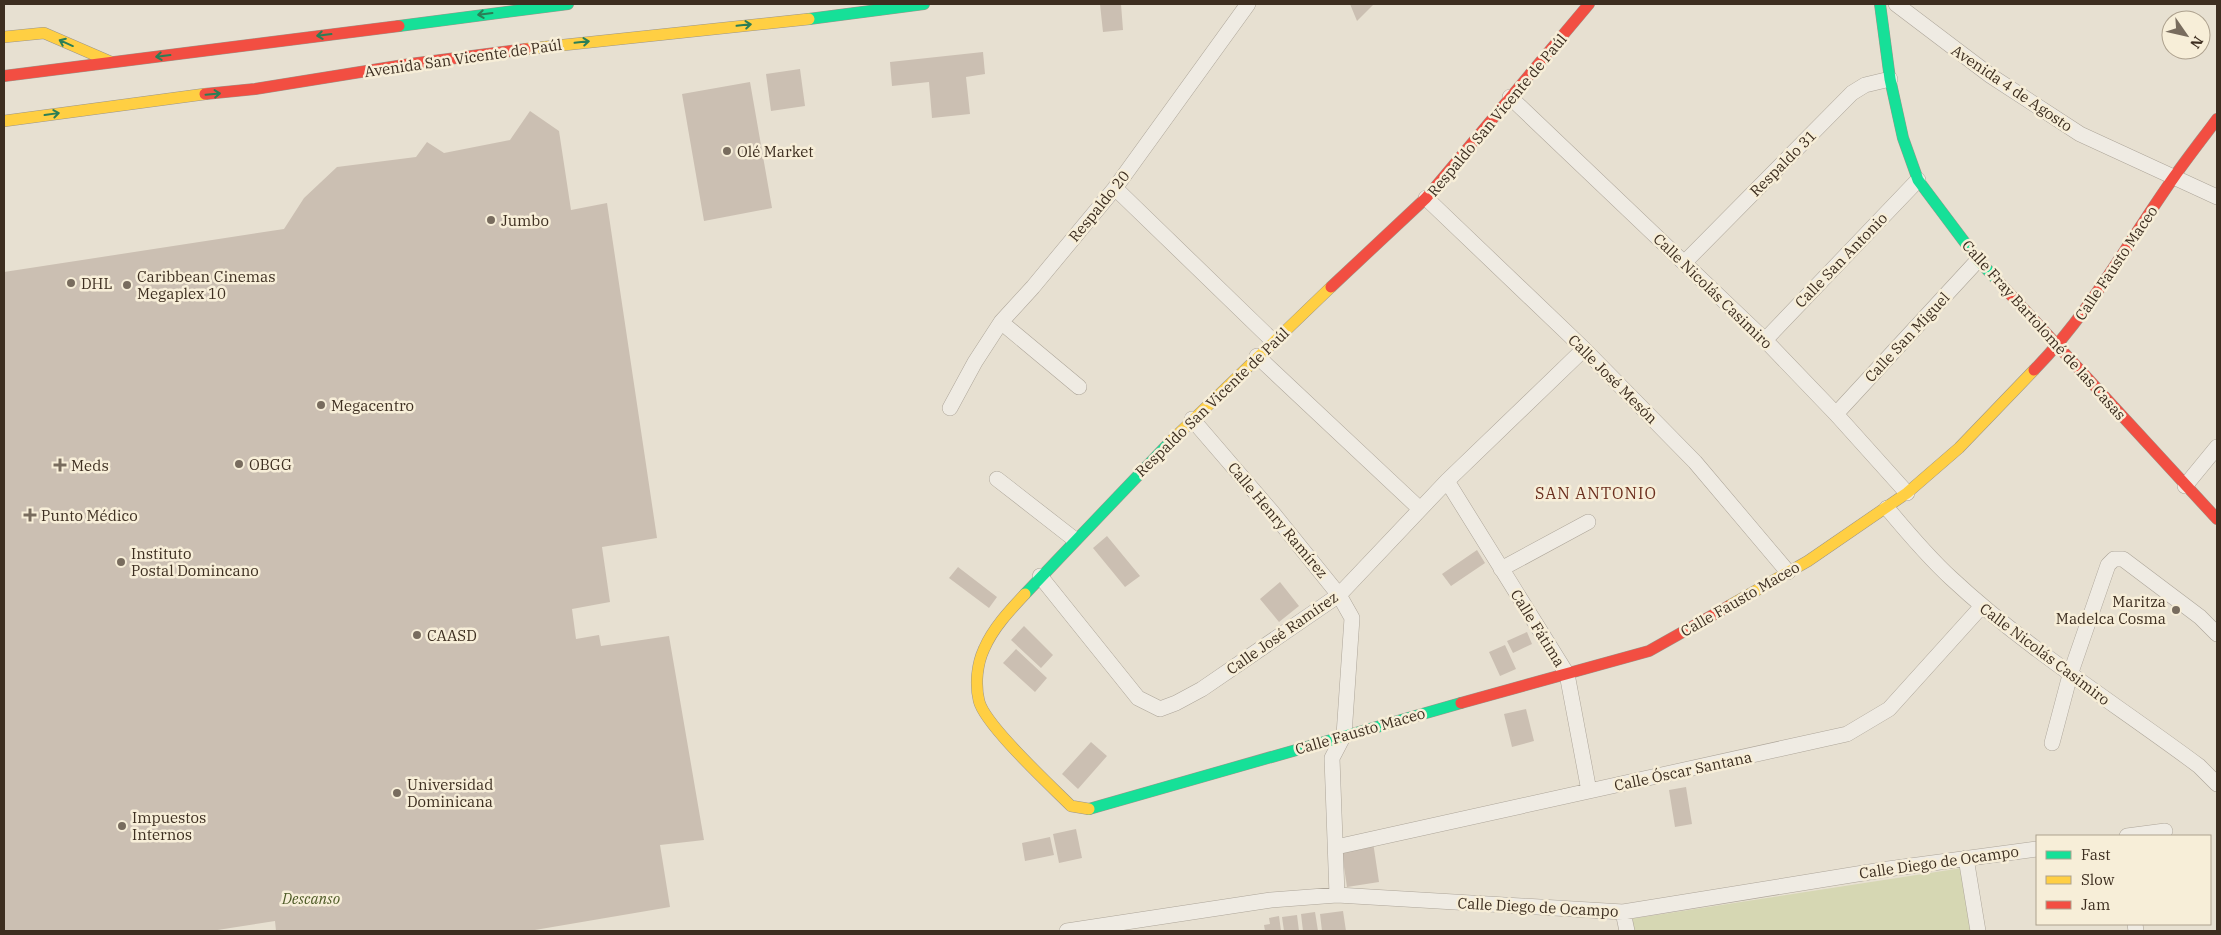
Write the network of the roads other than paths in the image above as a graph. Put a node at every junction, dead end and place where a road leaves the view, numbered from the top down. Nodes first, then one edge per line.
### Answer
1 (568, 4) edge
2 (924, 4) edge
3 (1248, 4) edge
4 (1590, 4) edge
5 (1880, 4) edge
6 (1896, 4) edge
7 (4, 37) edge
8 (111, 62) junction
9 (4, 76) edge
10 (1890, 79) junction
11 (1510, 97) junction
12 (2217, 119) edge
13 (4, 121) edge
14 (2174, 177) junction
15 (1918, 180) junction
16 (1115, 188) junction
17 (2217, 197) edge
18 (1426, 198) junction
19 (1978, 260) junction
20 (1685, 262) junction
21 (1001, 322) junction
22 (1765, 340) junction
23 (1273, 341) junction
24 (2058, 346) junction
25 (1584, 350) junction
26 (1257, 356) junction
27 (1079, 387) dead end
28 (950, 408) dead end
29 (1836, 414) junction
30 (1192, 419) junction
31 (2217, 447) edge
32 (997, 479) dead end
33 (1447, 481) junction
34 (2185, 486) junction
35 (1907, 493) junction
36 (1887, 508) junction
37 (1420, 509) junction
38 (2217, 519) edge
39 (1588, 522) dead end
40 (1074, 539) junction
41 (1501, 568) junction
42 (1788, 572) junction
43 (1040, 576) junction
44 (1339, 595) junction
45 (1982, 606) junction
46 (2217, 634) edge
47 (1567, 674) junction
48 (2070, 675) junction
49 (1344, 734) junction
50 (2052, 743) dead end
51 (2217, 784) edge
52 (1589, 791) junction
53 (1090, 809) joint
54 (2165, 831) dead end
55 (2135, 835) edge
56 (1336, 847) junction
57 (2036, 849) edge
58 (1966, 858) junction
59 (1337, 895) junction
60 (1623, 912) junction
61 (1067, 931) edge
62 (1627, 931) edge
63 (1978, 931) edge

1 -> 8 street
13 -> 2 street, Avenida San Vicente de Paúl
3 - 16 street, Respaldo 20
4 - 11 street, Respaldo San Vicente de Paúl
5 - 10 street, Calle Fray Bartolomé de las Casas
6 - 14 street, Avenida 4 de Agosto
8 -> 7 street
8 - 9 street
10 - 15 street, Calle Fray Bartolomé de las Casas
10 - 20 street, Respaldo 31
11 - 18 street, Respaldo San Vicente de Paúl
11 - 20 street, Calle Nicolás Casimiro
12 - 14 street, Calle Fausto Maceo
14 - 17 street, Avenida 4 de Agosto
14 - 24 street, Calle Fausto Maceo
15 - 19 street, Calle Fray Bartolomé de las Casas
15 - 22 street, Calle San Antonio
16 - 21 street, Respaldo 20
16 - 23 street
18 - 23 street, Respaldo San Vicente de Paúl
18 - 25 street, Calle José Mesón
19 - 24 street, Calle Fray Bartolomé de las Casas
19 - 29 street, Calle San Miguel
20 - 22 street, Calle Nicolás Casimiro
21 - 27 street
21 - 28 street, Respaldo 20
22 - 29 street, Calle Nicolás Casimiro
23 - 26 street, Respaldo San Vicente de Paúl
24 - 34 street, Calle Fray Bartolomé de las Casas
24 - 35 street, Calle Fausto Maceo
25 - 33 street, Calle José Ramírez
25 - 42 street, Calle José Mesón
26 - 30 street, Respaldo San Vicente de Paúl
26 - 37 street
29 - 35 street, Calle Nicolás Casimiro
30 - 40 street, Respaldo San Vicente de Paúl
30 - 44 street, Calle Henry Ramírez
31 - 34 street
32 - 40 street
33 - 37 street, Calle José Ramírez
33 - 41 street, Calle Fátima
34 - 38 street, Calle Fray Bartolomé de las Casas
35 - 36 street, Calle Fausto Maceo
36 - 42 street, Calle Fausto Maceo
36 - 45 street, Calle Nicolás Casimiro
37 - 44 street, Calle José Ramírez
39 - 41 street
40 - 43 street, Respaldo San Vicente de Paúl
41 - 47 street, Calle Fátima
42 - 47 street, Calle Fausto Maceo
43 - 44 street, Calle José Ramírez
43 - 53 street, Respaldo San Vicente de Paúl
44 - 49 street, Calle Henry Ramírez
45 - 48 street, Calle Nicolás Casimiro
45 - 52 street, Calle Óscar Santana
46 - 48 street
47 - 49 street, Calle Fausto Maceo
47 - 52 street, Calle Fátima
48 - 50 street
48 - 51 street, Calle Nicolás Casimiro
49 - 53 street, Calle Fausto Maceo
49 - 56 street, Calle Henry Ramírez
52 - 56 street, Calle Óscar Santana
54 - 55 street
56 - 59 street, Calle Henry Ramírez
57 - 58 street, Calle Diego de Ocampo
58 - 60 street, Calle Diego de Ocampo
58 - 63 street
59 - 60 street, Calle Diego de Ocampo
59 - 61 street, Calle Diego de Ocampo
60 - 62 street

